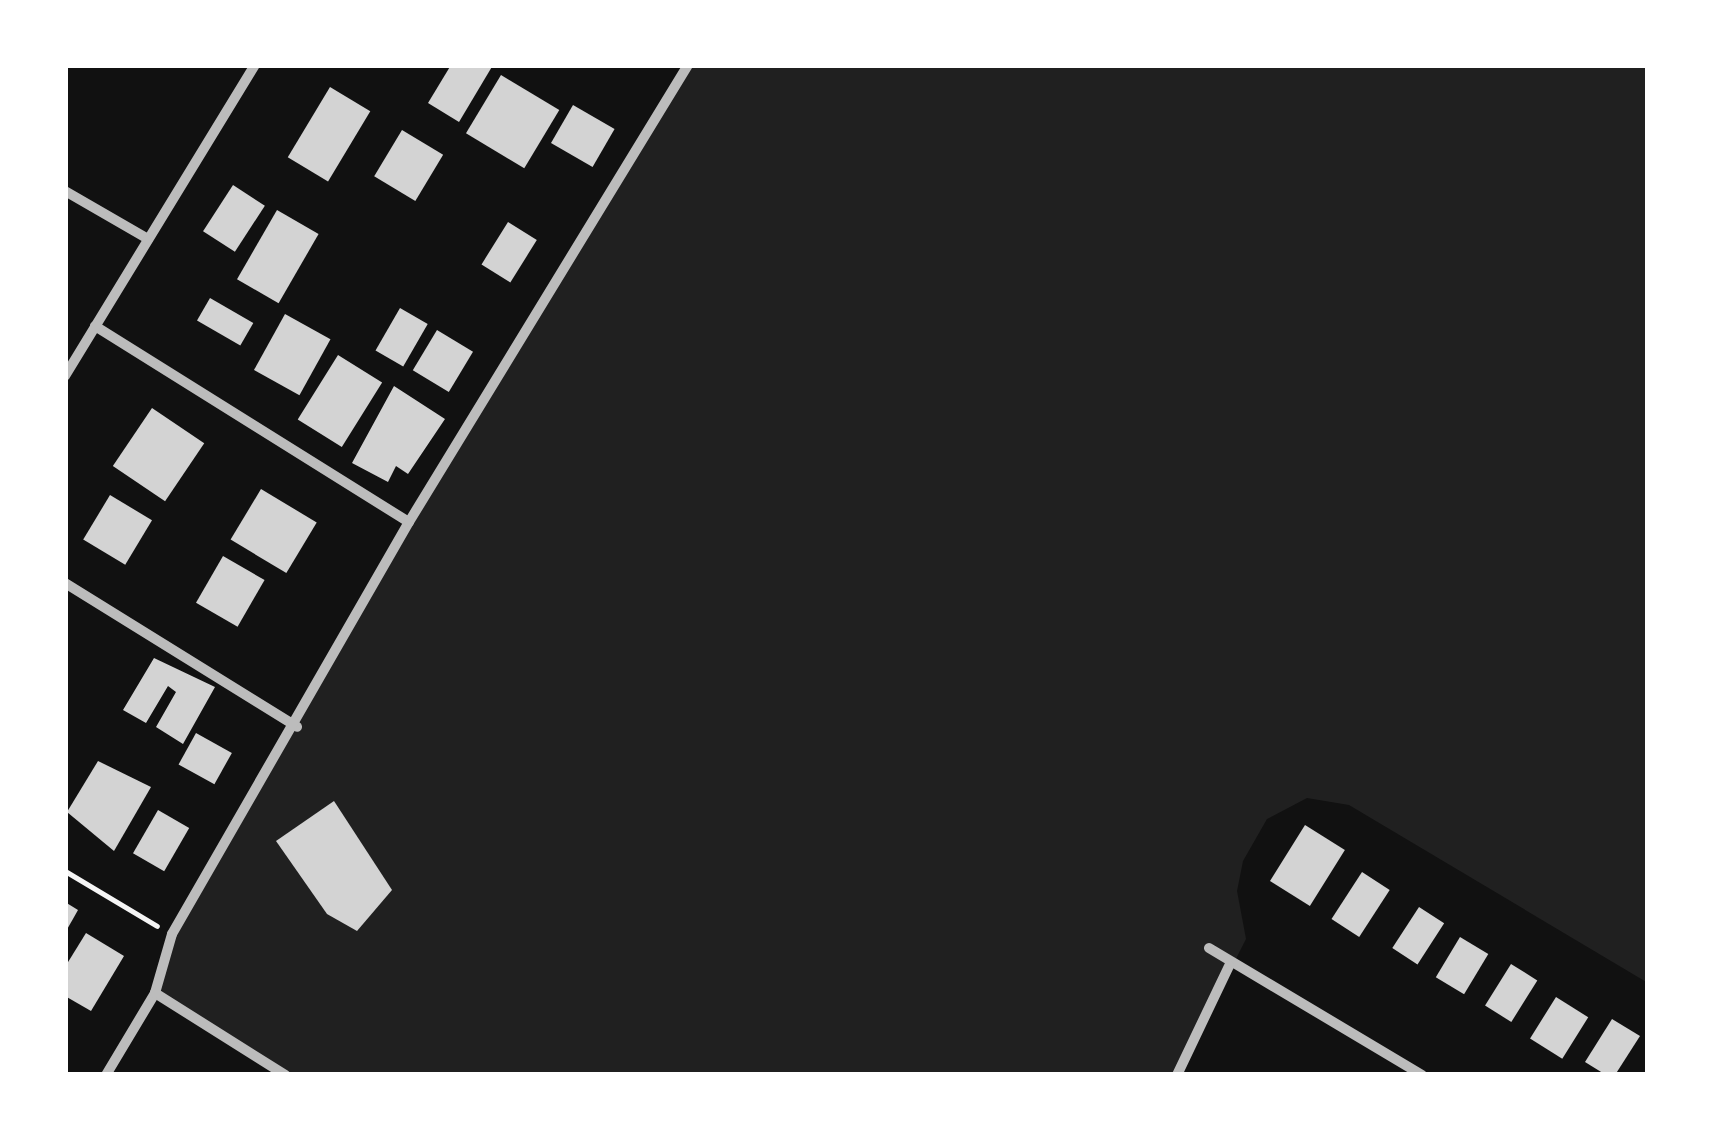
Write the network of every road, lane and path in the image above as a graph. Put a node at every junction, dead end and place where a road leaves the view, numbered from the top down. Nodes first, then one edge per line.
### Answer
1 (255, 65) edge
2 (688, 65) edge
3 (65, 190) edge
4 (148, 238) junction
5 (95, 326) junction
6 (65, 376) edge
7 (408, 522) junction
8 (65, 583) edge
9 (296, 727) junction
10 (65, 872) edge
11 (172, 934) junction
12 (1209, 948) dead end
13 (1229, 966) junction
14 (155, 993) junction
15 (106, 1075) edge
16 (284, 1075) edge
17 (1177, 1075) edge
18 (1422, 1075) edge

1 - 4 street
2 - 7 street
3 - 4 street
4 - 5 street
5 - 6 street
5 - 7 street
7 - 9 street
8 - 9 street
9 - 11 street
10 - 11 path
11 - 14 street
12 - 13 street
13 - 17 street
13 - 18 street
14 - 15 street
14 - 16 street

